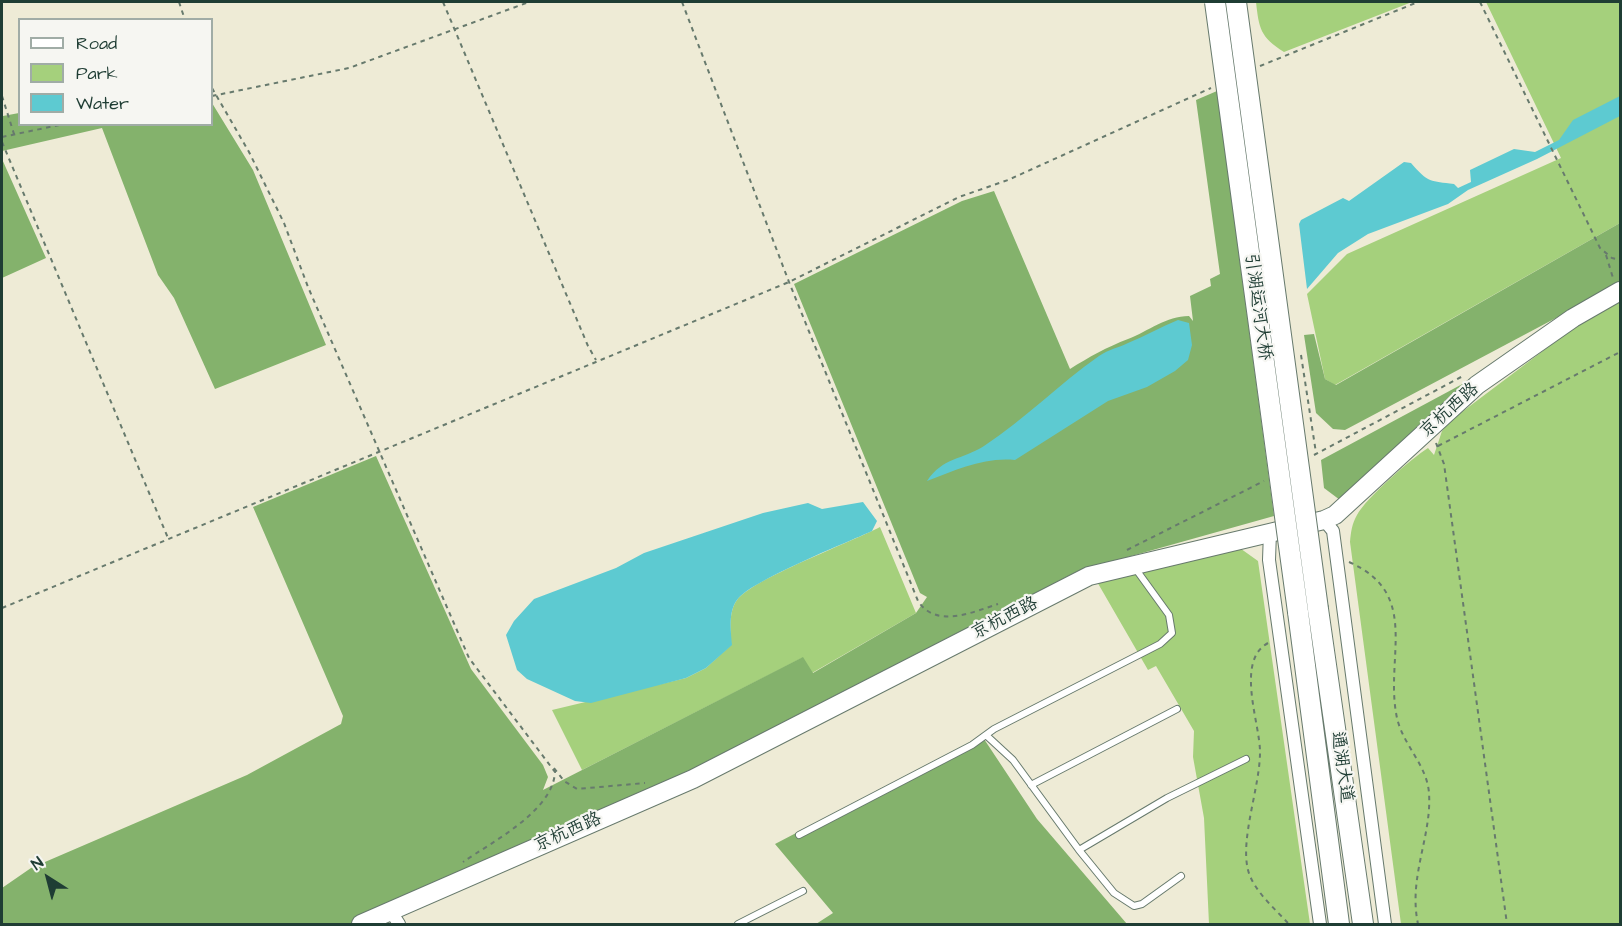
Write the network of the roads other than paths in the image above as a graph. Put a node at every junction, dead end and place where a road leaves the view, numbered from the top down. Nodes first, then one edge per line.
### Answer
1 (1215, 2) edge
2 (1236, 2) edge
3 (1617, 293) edge
4 (1324, 520) junction
5 (1270, 532) junction
6 (1129, 558) junction
7 (1318, 609) joint
8 (1298, 612) joint
9 (1177, 709) dead end
10 (987, 736) junction
11 (1246, 759) dead end
12 (1031, 785) junction
13 (799, 835) dead end
14 (1079, 850) junction
15 (1181, 876) dead end
16 (803, 891) dead end
17 (395, 917) edge
18 (361, 924) edge
19 (738, 924) edge
20 (1320, 924) edge
21 (1339, 924) edge
22 (1363, 924) edge
23 (1385, 924) edge

1 - 8 main road, 引湖运河大桥, bridge
2 - 7 main road, 引湖运河大桥, bridge
3 - 4 main road, 京杭西路
4 - 5 main road, 京杭西路
4 - 23 street
5 - 6 main road, 京杭西路
5 - 20 street
6 - 10 lane
6 - 17 main road, 京杭西路
7 - 22 main road, 通湖大道
8 - 21 main road, 通湖大道
9 - 12 lane
10 - 12 lane
10 - 13 lane
11 - 14 lane
12 - 14 lane
14 - 15 lane
16 - 19 lane
17 - 18 main road, 京杭西路

